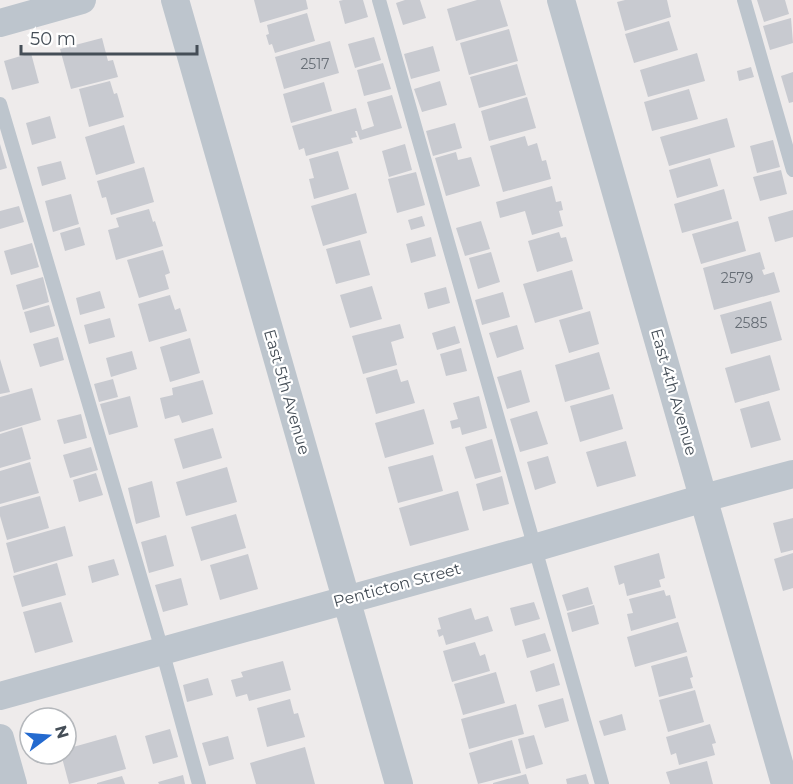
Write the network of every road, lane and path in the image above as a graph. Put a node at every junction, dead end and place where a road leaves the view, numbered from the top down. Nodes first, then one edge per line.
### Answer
1 (82, 0) edge
2 (175, 0) edge
3 (379, 0) edge
4 (561, 0) edge
5 (744, 0) edge
6 (0, 23) edge
7 (0, 104) edge
8 (793, 170) edge
9 (793, 474) edge
10 (704, 498) junction
11 (534, 548) junction
12 (347, 599) junction
13 (162, 650) junction
14 (0, 696) edge
15 (0, 738) edge
16 (14, 784) edge
17 (199, 784) edge
18 (399, 784) edge
19 (602, 784) edge
20 (785, 784) edge

1 - 6 street
2 - 12 street, East 5th Avenue
3 - 11 lane
4 - 10 street, East 4th Avenue
5 - 8 lane
7 - 13 lane
9 - 10 street, Penticton Street
10 - 11 street, Penticton Street
10 - 20 street, East 4th Avenue
11 - 12 street, Penticton Street
11 - 19 lane
12 - 13 street, Penticton Street
12 - 18 street, East 5th Avenue
13 - 14 street, Penticton Street
13 - 17 lane
15 - 16 street

